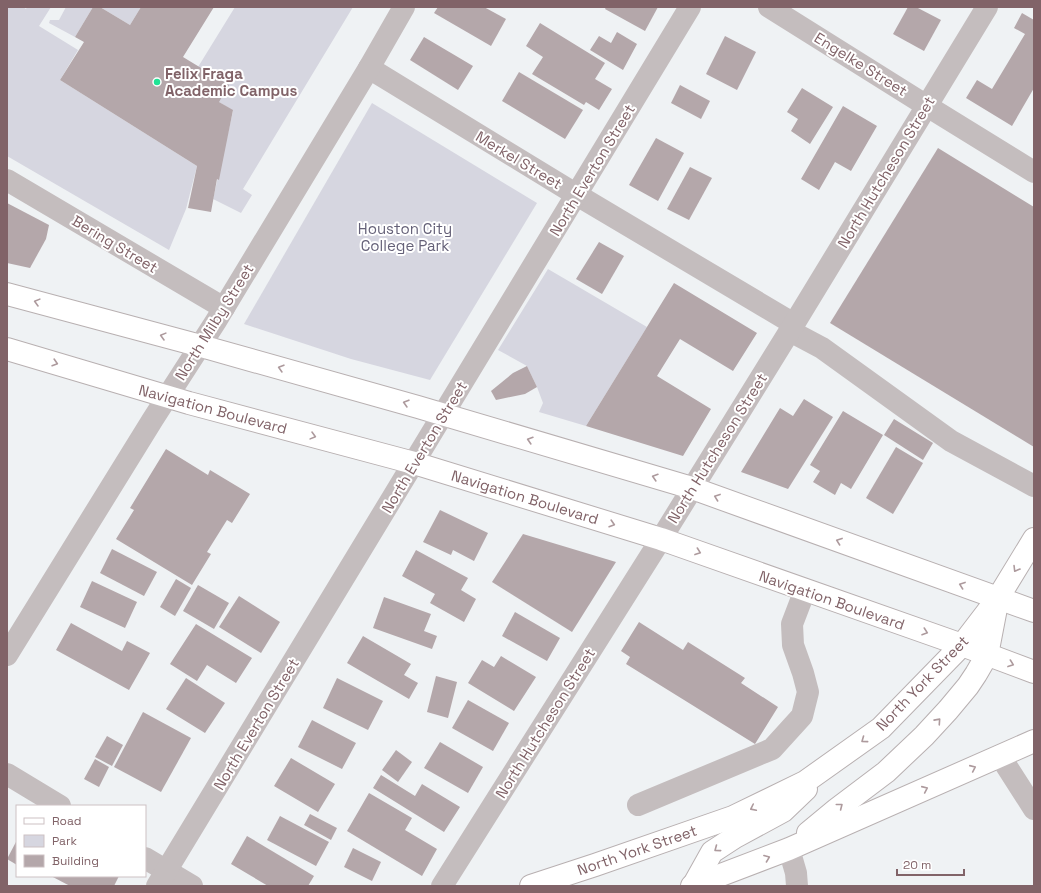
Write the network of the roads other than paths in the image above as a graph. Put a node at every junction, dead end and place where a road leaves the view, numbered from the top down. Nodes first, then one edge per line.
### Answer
1 (404, 7) edge
2 (690, 7) edge
3 (769, 7) edge
4 (987, 7) edge
5 (369, 68) junction
6 (927, 106) junction
7 (1034, 172) edge
8 (7, 180) edge
9 (577, 195) junction
10 (7, 294) edge
11 (224, 308) junction
12 (792, 328) junction
13 (201, 346) junction
14 (7, 349) edge
15 (167, 397) junction
16 (444, 414) junction
17 (414, 463) junction
18 (1031, 484) edge
19 (692, 488) junction
20 (661, 539) junction
21 (1034, 539) edge
22 (805, 590) junction
23 (998, 598) junction
24 (1034, 611) edge
25 (962, 645) junction
26 (7, 655) edge
27 (987, 655) junction
28 (1034, 672) edge
29 (1034, 740) edge
30 (1000, 756) junction
31 (837, 759) junction
32 (7, 774) edge
33 (58, 805) edge
34 (638, 805) dead end
35 (1034, 809) edge
36 (789, 849) junction
37 (146, 859) edge
38 (595, 865) junction
39 (162, 879) edge
40 (192, 886) edge
41 (442, 886) edge
42 (531, 886) edge
43 (555, 886) edge
44 (692, 886) edge
45 (797, 886) edge

1 - 5 street, North Milby Street
2 - 9 street, North Everton Street
3 - 6 street, Engelke Street
4 - 6 street, North Hutcheson Street
5 - 9 street, Merkel Street
5 - 11 street, North Milby Street
6 - 7 street, Engelke Street
6 - 12 street, North Hutcheson Street
8 - 11 street, Bering Street
9 - 12 street, Merkel Street
9 - 16 street, North Everton Street
13 -> 10 main road
11 - 13 street, North Milby Street
12 - 18 street, Merkel Street
12 - 19 street, North Hutcheson Street
13 - 15 street, North Milby Street
16 -> 13 main road
14 -> 15 main road, Navigation Boulevard
15 -> 17 main road, Navigation Boulevard
15 - 26 street, North Milby Street
16 - 17 street, North Everton Street
19 -> 16 main road
17 -> 20 main road, Navigation Boulevard
17 - 39 street, North Everton Street
19 - 20 street, North Hutcheson Street
23 -> 19 main road
20 -> 22 main road, Navigation Boulevard
20 - 41 street, North Hutcheson Street
21 -> 23 main road, North York Street
22 -> 25 main road, Navigation Boulevard
22 - 34 street
23 - 24 main road
23 - 25 main road, North York Street
23 - 27 main road
25 - 27 main road, Navigation Boulevard
25 -> 31 main road, North York Street
27 -> 28 main road, Navigation Boulevard
36 -> 27 main road
29 - 30 main road
30 - 35 street
36 -> 30 main road
31 -> 38 main road, North York Street
31 -> 44 main road
32 - 33 street
44 -> 36 main road
36 - 45 street
37 - 39 street
38 - 42 main road, North York Street
38 - 43 main road
39 - 40 street

